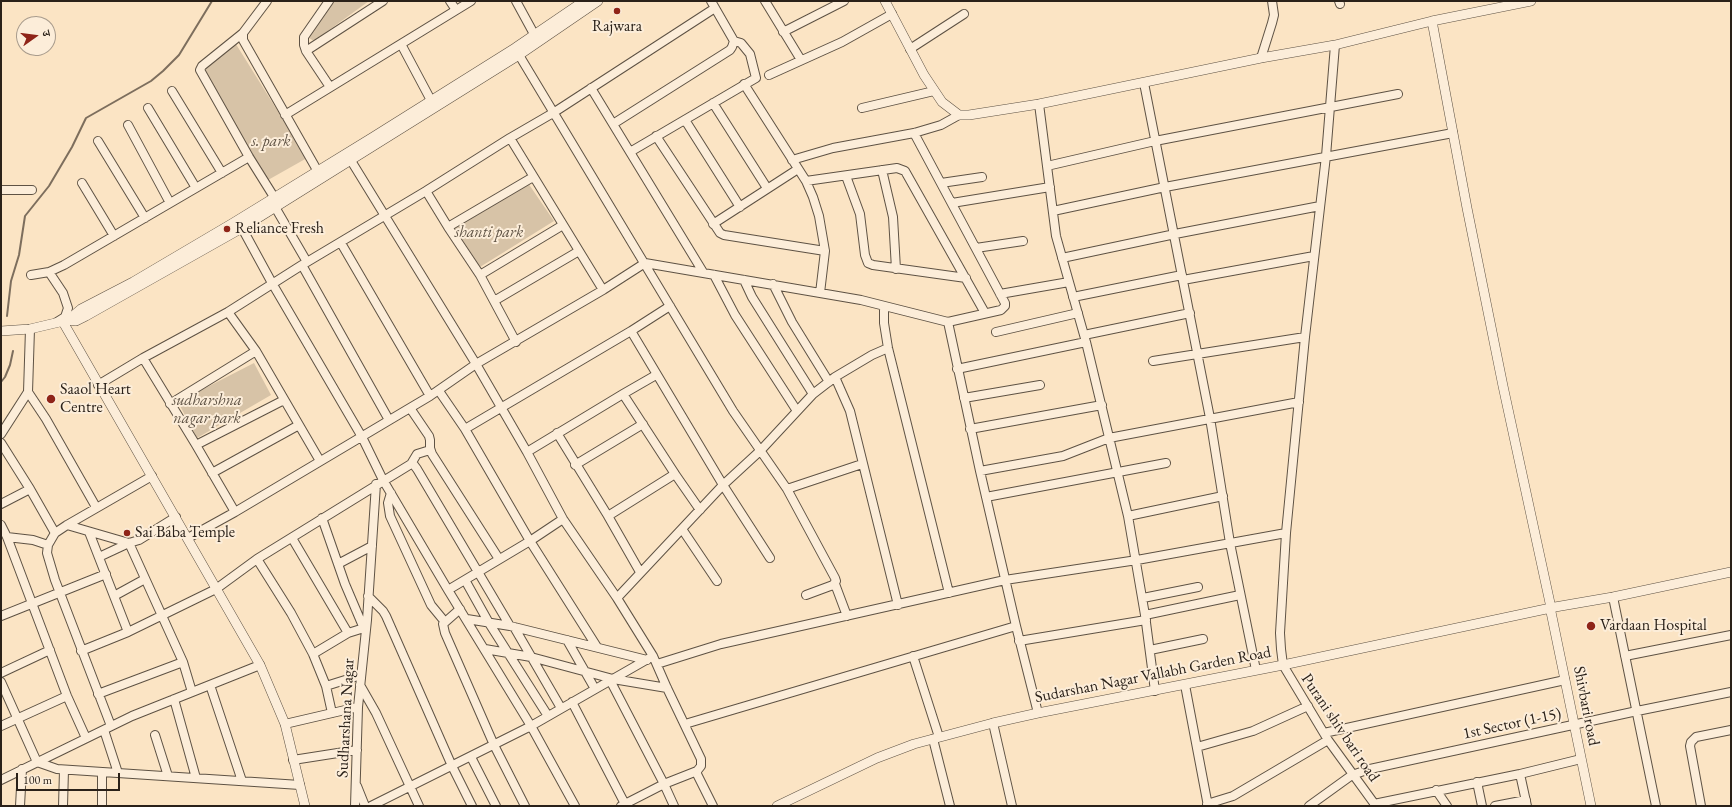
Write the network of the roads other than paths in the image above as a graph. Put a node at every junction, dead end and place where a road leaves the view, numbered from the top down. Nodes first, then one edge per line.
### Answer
1 (267, 1) edge
2 (328, 1) edge
3 (383, 1) edge
4 (450, 1) edge
5 (471, 1) edge
6 (516, 1) edge
7 (584, 1) edge
8 (598, 1) edge
9 (765, 1) edge
10 (844, 1) edge
11 (885, 1) edge
12 (1272, 1) edge
13 (1531, 1) edge
14 (713, 5) edge
15 (456, 10) junction
16 (892, 14) junction
17 (964, 14) dead end
18 (1432, 20) junction
19 (783, 32) junction
20 (243, 33) junction
21 (534, 34) junction
22 (734, 41) junction
23 (401, 44) junction
24 (1335, 45) junction
25 (910, 49) junction
26 (306, 51) junction
27 (517, 51) junction
28 (1261, 58) junction
29 (801, 60) junction
30 (769, 75) dead end
31 (1144, 82) junction
32 (744, 84) junction
33 (330, 87) junction
34 (591, 88) junction
35 (172, 91) dead end
36 (934, 91) junction
37 (1398, 94) dead end
38 (433, 103) junction
39 (713, 103) junction
40 (1039, 104) junction
41 (148, 108) dead end
42 (862, 108) dead end
43 (1330, 108) junction
44 (553, 113) junction
45 (285, 115) junction
46 (959, 115) junction
47 (685, 120) junction
48 (612, 124) junction
49 (128, 125) dead end
50 (914, 133) junction
51 (1453, 133) junction
52 (656, 136) junction
53 (510, 138) junction
54 (98, 141) dead end
55 (1155, 141) junction
56 (630, 152) junction
57 (1326, 156) junction
58 (249, 157) junction
59 (350, 159) junction
60 (792, 160) junction
61 (1047, 166) junction
62 (798, 169) junction
63 (882, 170) junction
64 (222, 173) junction
65 (319, 174) junction
66 (846, 176) junction
67 (533, 177) junction
68 (982, 177) dead end
69 (806, 181) junction
70 (82, 183) dead end
71 (941, 183) junction
72 (1050, 187) junction
73 (1165, 187) junction
74 (196, 188) junction
75 (767, 188) junction
76 (1, 190) edge
77 (32, 190) dead end
78 (426, 191) junction
79 (274, 197) junction
80 (170, 203) junction
81 (952, 203) junction
82 (1320, 206) junction
83 (275, 207) junction
84 (740, 207) junction
85 (1053, 211) junction
86 (385, 215) junction
87 (145, 218) junction
88 (563, 224) junction
89 (713, 224) junction
90 (242, 228) junction
91 (448, 228) junction
92 (1175, 234) junction
93 (114, 236) junction
94 (1023, 241) dead end
95 (341, 243) junction
96 (976, 248) junction
97 (579, 251) junction
98 (825, 251) junction
99 (1314, 256) junction
100 (1062, 258) junction
101 (644, 263) junction
102 (304, 264) junction
103 (896, 269) junction
104 (49, 272) junction
105 (703, 272) junction
106 (714, 274) junction
107 (31, 275) dead end
108 (480, 275) junction
109 (1183, 277) junction
110 (966, 278) junction
111 (744, 280) junction
112 (1069, 282) junction
113 (272, 284) junction
114 (773, 284) junction
115 (603, 290) junction
116 (820, 293) junction
117 (1000, 294) junction
118 (1073, 297) junction
119 (494, 300) junction
120 (670, 306) junction
121 (884, 306) junction
122 (228, 312) junction
123 (985, 313) junction
124 (1078, 313) junction
125 (1190, 313) junction
126 (62, 322) junction
127 (948, 322) junction
128 (30, 329) junction
129 (1, 331) edge
130 (631, 331) junction
131 (996, 332) dead end
132 (1305, 336) junction
133 (1085, 338) junction
134 (516, 342) junction
135 (888, 348) junction
136 (256, 351) junction
137 (1197, 353) junction
138 (143, 358) junction
139 (1153, 361) dead end
140 (476, 364) junction
141 (957, 368) junction
142 (656, 375) junction
143 (832, 379) junction
144 (98, 385) junction
145 (1040, 385) dead end
146 (439, 391) junction
147 (28, 392) junction
148 (623, 394) junction
149 (813, 394) junction
150 (430, 396) junction
151 (964, 398) junction
152 (284, 400) junction
153 (1299, 402) junction
154 (170, 404) junction
155 (1102, 406) junction
156 (500, 407) junction
157 (410, 408) junction
158 (797, 411) junction
159 (1210, 418) junction
160 (389, 420) junction
161 (643, 424) junction
162 (299, 425) junction
163 (465, 429) junction
164 (970, 429) junction
165 (557, 433) junction
166 (1, 434) edge
167 (362, 437) junction
168 (1109, 438) junction
169 (1, 443) edge
170 (196, 445) junction
171 (430, 450) junction
172 (761, 450) junction
173 (527, 452) junction
174 (320, 461) junction
175 (1166, 463) dead end
176 (411, 464) junction
177 (862, 464) junction
178 (575, 465) junction
179 (980, 471) junction
180 (212, 472) junction
181 (1118, 472) junction
182 (675, 474) junction
183 (152, 476) junction
184 (380, 482) junction
185 (723, 485) junction
186 (30, 489) junction
187 (788, 489) junction
188 (391, 493) junction
189 (1223, 496) junction
190 (986, 497) junction
191 (1, 504) edge
192 (96, 507) junction
193 (700, 510) junction
194 (235, 512) junction
195 (608, 516) junction
196 (1128, 516) junction
197 (176, 517) junction
198 (322, 518) junction
199 (563, 519) junction
200 (1, 525) edge
201 (67, 525) junction
202 (682, 529) junction
203 (89, 532) junction
204 (55, 533) junction
205 (1286, 534) junction
206 (7, 537) junction
207 (188, 538) junction
208 (292, 538) junction
209 (530, 541) junction
210 (129, 543) junction
211 (1230, 543) junction
212 (48, 545) junction
213 (372, 546) junction
214 (99, 557) junction
215 (770, 558) dead end
216 (257, 559) junction
217 (499, 559) junction
218 (1136, 560) junction
219 (338, 564) junction
220 (477, 572) junction
221 (640, 572) junction
222 (1731, 572) edge
223 (106, 574) junction
224 (145, 579) junction
225 (465, 580) junction
226 (1005, 580) junction
227 (717, 581) dead end
228 (835, 584) junction
229 (1198, 587) dead end
230 (216, 588) junction
231 (448, 590) junction
232 (60, 593) junction
233 (949, 593) junction
234 (806, 595) dead end
235 (1240, 595) junction
236 (114, 596) junction
237 (368, 596) junction
238 (1613, 597) junction
239 (617, 598) junction
240 (1143, 598) junction
241 (33, 604) junction
242 (898, 605) junction
243 (1551, 608) junction
244 (460, 609) junction
245 (1, 616) edge
246 (161, 616) junction
247 (847, 616) junction
248 (1146, 617) junction
249 (467, 619) junction
250 (445, 622) junction
251 (489, 623) junction
252 (365, 626) junction
253 (1016, 626) junction
254 (512, 627) junction
255 (128, 632) junction
256 (348, 633) junction
257 (1731, 635) edge
258 (1203, 639) dead end
259 (567, 640) junction
260 (1019, 641) junction
261 (597, 647) junction
262 (484, 649) junction
263 (50, 650) junction
264 (1150, 650) junction
265 (81, 651) junction
266 (509, 653) junction
267 (313, 654) junction
268 (913, 656) junction
269 (1625, 656) junction
270 (531, 658) junction
271 (650, 658) junction
272 (183, 662) junction
273 (657, 664) junction
274 (260, 665) junction
275 (1282, 665) junction
276 (1256, 670) junction
277 (584, 671) junction
278 (1, 672) edge
279 (361, 674) junction
280 (611, 680) junction
281 (1565, 680) junction
282 (1, 682) edge
283 (210, 685) junction
284 (360, 685) junction
285 (1185, 685) junction
286 (326, 686) junction
287 (666, 688) junction
288 (595, 689) junction
289 (1156, 691) junction
290 (192, 692) junction
291 (1731, 692) edge
292 (98, 694) junction
293 (67, 696) junction
294 (174, 699) junction
295 (572, 702) junction
296 (1308, 706) junction
297 (358, 707) junction
298 (561, 708) junction
299 (1636, 711) junction
300 (332, 713) junction
301 (1038, 713) junction
302 (548, 716) junction
303 (17, 719) junction
304 (993, 723) junction
305 (285, 724) junction
306 (685, 724) junction
307 (1574, 725) junction
308 (1, 726) edge
309 (531, 726) junction
310 (107, 728) junction
311 (1731, 730) edge
312 (155, 735) dead end
313 (1326, 736) junction
314 (86, 738) junction
315 (936, 738) junction
316 (494, 745) junction
317 (1197, 747) junction
318 (357, 750) junction
319 (471, 756) junction
320 (1581, 759) junction
321 (293, 760) junction
322 (37, 762) junction
323 (452, 766) junction
324 (22, 769) junction
325 (64, 770) junction
326 (696, 771) junction
327 (102, 772) junction
328 (118, 773) junction
329 (1520, 774) junction
330 (1352, 775) junction
331 (168, 776) junction
332 (196, 778) junction
333 (1, 780) edge
334 (242, 781) junction
335 (1477, 782) junction
336 (356, 783) junction
337 (664, 784) junction
338 (300, 785) junction
339 (410, 787) junction
340 (1436, 790) junction
341 (1526, 803) edge
342 (623, 805) edge
343 (1208, 805) edge
344 (1375, 805) edge
345 (20, 806) edge
346 (63, 806) edge
347 (102, 806) edge
348 (305, 806) edge
349 (355, 806) edge
350 (365, 806) edge
351 (371, 806) edge
352 (419, 806) edge
353 (472, 806) edge
354 (496, 806) edge
355 (525, 806) edge
356 (575, 806) edge
357 (674, 806) edge
358 (713, 806) edge
359 (777, 806) edge
360 (950, 806) edge
361 (1012, 806) edge
362 (1309, 806) edge
363 (1447, 806) edge
364 (1482, 806) edge
365 (1495, 806) edge
366 (1591, 806) edge
367 (1656, 806) edge
368 (1701, 806) edge

1 - 20 street
2 - 26 street
3 - 26 street
4 - 15 street
5 - 15 street
6 - 21 street
7 - 21 street
8 - 27 street
9 - 19 street
10 - 19 street
11 - 16 street
12 - 28 street
13 - 18 street
14 - 22 street
14 - 34 street
15 - 23 street
16 - 25 street
16 - 29 street
17 - 25 street
18 - 24 street
18 - 51 street, Shivbari road
19 - 29 street
20 - 45 street
20 - 58 street
21 - 27 street
22 - 32 street
22 - 48 street
23 - 33 street
23 - 38 street
24 - 28 street
24 - 43 street
25 - 36 street
26 - 33 street
27 - 38 street
27 - 44 street
28 - 31 street
29 - 30 street
31 - 40 street
31 - 55 street
32 - 39 street
32 - 60 street
33 - 45 street
34 - 44 street
34 - 48 street
35 - 64 street
36 - 42 street
36 - 46 street
37 - 43 street
38 - 59 street
38 - 65 street
39 - 47 street
39 - 75 street
40 - 46 street
40 - 61 street
41 - 74 street
43 - 55 street
43 - 57 street
44 - 53 street
44 - 101 street
45 - 65 street
46 - 50 street
47 - 52 street
47 - 84 street
48 - 56 street
49 - 80 street
50 - 60 street
50 - 71 street
51 - 57 street
51 - 243 street, Shivbari road
52 - 56 street
52 - 89 street
53 - 67 street
53 - 78 street
54 - 87 street
55 - 61 street
55 - 73 street
56 - 105 street
57 - 73 street
57 - 82 street
58 - 64 street
58 - 79 street
59 - 65 street
59 - 86 street
60 - 62 street
61 - 72 street
62 - 69 street
62 - 75 street
63 - 66 street
63 - 103 street
63 - 110 street
64 - 74 street
65 - 79 street
65 - 83 street
66 - 69 street
66 - 103 street
67 - 88 street
67 - 91 street
68 - 71 street
69 - 98 street
70 - 93 street
71 - 81 street
72 - 81 street
72 - 85 street
73 - 85 street
73 - 92 street
74 - 80 street
75 - 84 street
76 - 77 street
78 - 86 street
78 - 91 street
79 - 126 street
80 - 87 street
81 - 96 street
82 - 92 street
82 - 99 street
83 - 90 street
83 - 102 street
84 - 89 street
85 - 100 street
86 - 95 street
86 - 140 street
87 - 93 street
88 - 97 street
88 - 108 street
89 - 98 street
90 - 113 street
90 - 126 street
91 - 108 street
92 - 100 street
92 - 109 street
93 - 104 street
94 - 96 street
95 - 102 street
95 - 150 street
96 - 117 street
97 - 115 street
97 - 119 street
98 - 116 street
99 - 109 street
99 - 132 street
100 - 112 street
101 - 105 street
101 - 115 street
101 - 120 street
102 - 113 street
102 - 160 street
103 - 110 street
104 - 107 street
104 - 126 street
105 - 106 street
106 - 111 street
106 - 158 street
108 - 119 street
109 - 118 street
109 - 125 street
110 - 123 street
111 - 114 street
111 - 149 street
112 - 117 street
112 - 118 street
113 - 122 street
113 - 167 street
114 - 116 street
114 - 143 street
115 - 134 street
116 - 121 street
117 - 123 street
118 - 124 street
119 - 134 street
120 - 130 street
120 - 172 street
121 - 127 street
121 - 135 street
122 - 136 street
122 - 138 street
123 - 127 street
124 - 131 street
124 - 133 street
125 - 133 street
125 - 137 street
126 - 128 street
126 - 144 street
127 - 141 street
128 - 129 street
128 - 147 street
130 - 142 street
130 - 156 street
132 - 137 street
132 - 153 street
133 - 141 street
133 - 155 street
134 - 140 street
135 - 143 street
135 - 233 street
136 - 152 street
136 - 154 street
137 - 139 street
137 - 159 street
138 - 144 street
138 - 154 street
140 - 146 street
140 - 156 street
141 - 151 street
142 - 148 street
142 - 185 street
143 - 149 street
143 - 177 street
144 - 183 street
145 - 151 street
146 - 150 street
146 - 163 street
147 - 166 street
147 - 192 street
148 - 161 street
148 - 165 street
149 - 158 street
150 - 157 street
151 - 164 street
152 - 162 street
152 - 170 street
153 - 159 street
153 - 205 street
154 - 170 street
155 - 164 street
155 - 168 street
156 - 163 street
156 - 173 street
157 - 160 street
157 - 171 street
158 - 172 street
159 - 168 street
159 - 189 street
160 - 167 street
161 - 178 street
161 - 182 street
162 - 174 street
162 - 180 street
163 - 209 street
164 - 179 street
165 - 173 street
165 - 178 street
167 - 174 street
167 - 184 street
168 - 179 street
168 - 181 street
169 - 186 street
170 - 180 street
171 - 176 street
171 - 217 street
172 - 185 street
172 - 187 street
173 - 199 street
174 - 194 street
175 - 181 street
176 - 184 street
176 - 220 street
177 - 187 street
177 - 242 street
178 - 195 street
179 - 190 street
180 - 194 street
181 - 190 street
181 - 196 street
182 - 193 street
182 - 195 street
183 - 192 street
183 - 197 street
184 - 188 street
184 - 198 street
184 - 213 street
185 - 193 street
185 - 215 street
186 - 191 street
186 - 204 street
187 - 228 street
188 - 231 street
188 - 250 street
189 - 196 street
189 - 211 street
190 - 226 street
192 - 201 street
193 - 202 street
194 - 207 street
195 - 221 street
196 - 218 street
197 - 207 street
197 - 210 street
198 - 208 street
198 - 219 street, Sudharshana Nagar
199 - 209 street
199 - 239 street
200 - 206 street
201 - 203 street
201 - 204 street
202 - 221 street
202 - 227 street
203 - 210 street
203 - 214 street
204 - 212 street
205 - 211 street
205 - 275 street
206 - 212 street
206 - 241 street
207 - 230 street
208 - 216 street
208 - 256 street
209 - 217 street
209 - 261 street
210 - 214 street
210 - 224 street
211 - 218 street
211 - 235 street
212 - 232 street
213 - 219 street
213 - 237 street
214 - 223 street
216 - 230 street
216 - 267 street
217 - 220 street
218 - 226 street
218 - 240 street
219 - 252 street, Sudharshana Nagar
220 - 225 street
220 - 254 street
221 - 239 street
222 - 238 street, Sudarshan Nagar Vallabh Garden Road
223 - 232 street
223 - 236 street
224 - 236 street
224 - 246 street
225 - 231 street
225 - 251 street
226 - 233 street
226 - 253 street
228 - 234 street
228 - 247 street
229 - 240 street
230 - 246 street
230 - 274 street
231 - 244 street
232 - 241 street
232 - 265 street
233 - 242 street
235 - 248 street
235 - 276 street
236 - 255 street
237 - 252 street
237 - 323 street
238 - 243 street, Sudarshan Nagar Vallabh Garden Road
238 - 269 street
239 - 271 street
240 - 248 street
241 - 245 street
241 - 263 street
242 - 247 street
243 - 275 street, Sudarshan Nagar Vallabh Garden Road
243 - 281 street, Shivbari road
244 - 249 street
244 - 250 street
246 - 255 street
246 - 272 street
247 - 273 street
248 - 260 street
248 - 264 street
249 - 251 street
249 - 262 street
250 - 316 street
251 - 254 street
251 - 266 street
252 - 256 street
252 - 279 street, Sudharshana Nagar
253 - 260 street
253 - 268 street
254 - 259 street
254 - 270 street
255 - 265 street
256 - 267 street
257 - 269 street
258 - 264 street
259 - 261 street
259 - 277 street
260 - 301 street
261 - 271 street
262 - 266 street
262 - 309 street
263 - 278 street
263 - 293 street
264 - 289 street
265 - 292 street
266 - 270 street
266 - 302 street
267 - 286 street
268 - 306 street
268 - 315 street
269 - 299 street
270 - 277 street
270 - 298 street
271 - 273 street
271 - 280 street
272 - 290 street
272 - 292 street
273 - 287 street
274 - 283 street
274 - 305 street
275 - 276 street, Sudarshan Nagar Vallabh Garden Road
275 - 296 street, Purani shiv bari road
276 - 285 street, Sudarshan Nagar Vallabh Garden Road
277 - 280 street
277 - 288 street
279 - 284 street, Sudharshana Nagar
279 - 286 street
280 - 287 street
280 - 288 street
280 - 337 street
281 - 307 street, Shivbari road
281 - 313 street
282 - 303 street
283 - 290 street
283 - 334 street
284 - 297 street, Sudharshana Nagar
284 - 339 street
285 - 289 street, Sudarshan Nagar Vallabh Garden Road
285 - 317 street
286 - 300 street
287 - 306 street
288 - 295 street
289 - 301 street, Sudarshan Nagar Vallabh Garden Road
290 - 294 street
291 - 299 street, 1st Sector (1-15)
292 - 310 street
293 - 303 street
293 - 314 street
294 - 310 street
294 - 332 street
295 - 298 street
295 - 342 street
296 - 313 street, Purani shiv bari road
296 - 317 street
297 - 300 street
297 - 318 street, Sudharshana Nagar
298 - 302 street
299 - 307 street, 1st Sector (1-15)
299 - 367 street
300 - 305 street
301 - 304 street, Sudarshan Nagar Vallabh Garden Road
302 - 309 street
303 - 308 street
303 - 322 street
304 - 315 street, Sudarshan Nagar Vallabh Garden Road
304 - 361 street
305 - 321 street
306 - 326 street
307 - 320 street, Shivbari road
307 - 330 street, 1st Sector (1-15)
309 - 316 street
309 - 356 street
310 - 314 street
310 - 328 street
311 - 368 street
312 - 331 street
313 - 330 street, Purani shiv bari road
313 - 343 street
314 - 322 street
315 - 359 street, Sudarshan Nagar Vallabh Garden Road
315 - 360 street
316 - 319 street
316 - 355 street
317 - 343 street
318 - 321 street
318 - 336 street, Sudharshana Nagar
319 - 323 street
319 - 354 street
320 - 329 street
320 - 366 street, Shivbari road
321 - 338 street
322 - 324 street
322 - 325 street
323 - 339 street
323 - 353 street
324 - 333 street
324 - 345 street
325 - 327 street
325 - 346 street
326 - 337 street
326 - 358 street
327 - 328 street
327 - 347 street
328 - 331 street
329 - 335 street
329 - 341 street
330 - 344 street, Purani shiv bari road
330 - 362 street, 1st Sector (1-15)
331 - 332 street
332 - 334 street
334 - 338 street
335 - 340 street
335 - 364 street
336 - 349 street, Sudharshana Nagar
336 - 350 street
337 - 342 street
337 - 357 street
338 - 348 street
339 - 351 street
339 - 352 street
340 - 344 street
340 - 363 street
341 - 365 street

